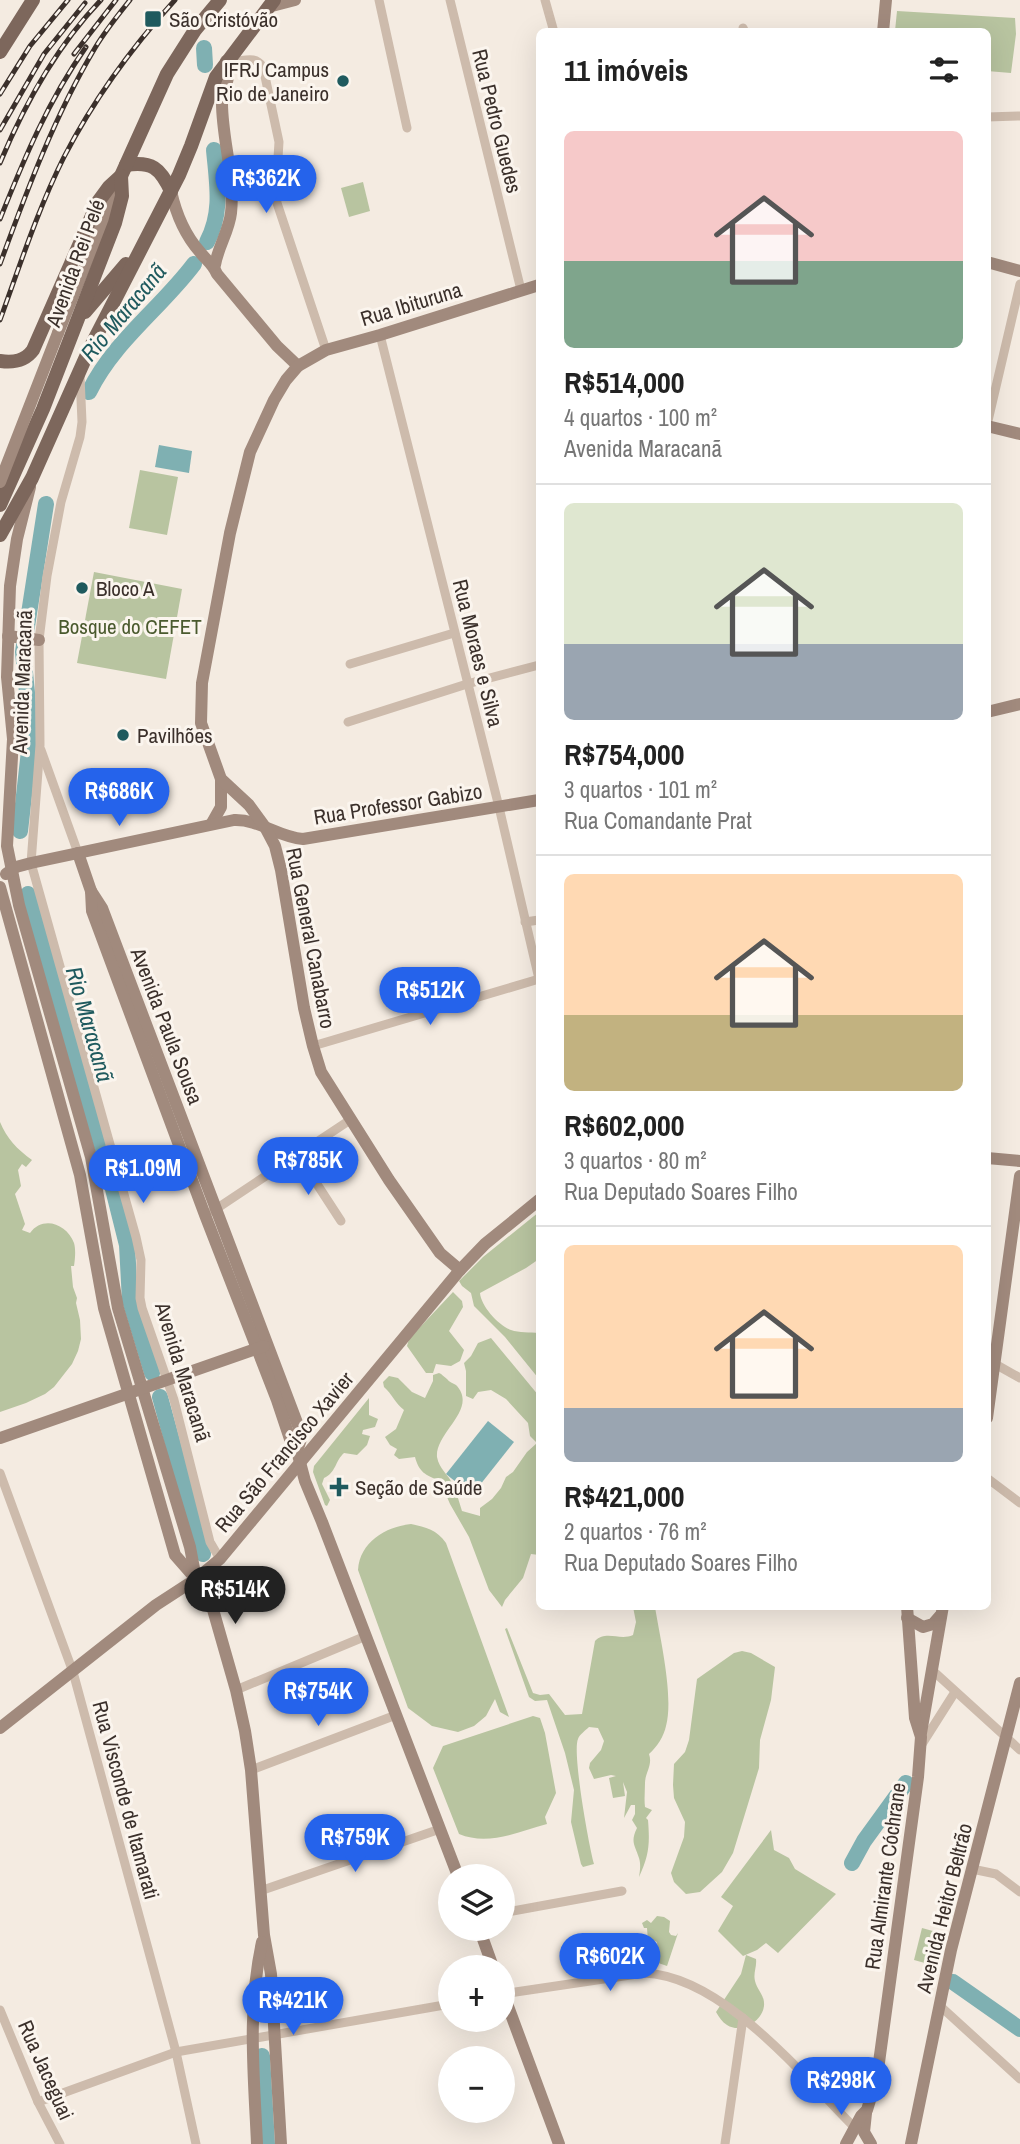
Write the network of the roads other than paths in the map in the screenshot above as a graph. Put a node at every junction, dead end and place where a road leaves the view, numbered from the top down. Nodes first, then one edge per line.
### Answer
1 (33, 0) edge
2 (220, 0) edge
3 (295, 0) edge
4 (379, 0) edge
5 (450, 0) edge
6 (545, 0) edge
7 (887, 0) edge
8 (271, 3) edge
9 (553, 28) edge
10 (884, 28) edge
11 (0, 52) edge
12 (245, 59) junction
13 (226, 61) junction
14 (226, 87) junction
15 (1020, 116) edge
16 (991, 117) edge
17 (407, 128) dead end
18 (123, 170) junction
19 (171, 191) junction
20 (140, 249) junction
21 (991, 263) edge
22 (215, 265) junction
23 (1020, 271) edge
24 (1020, 284) edge
25 (536, 286) edge
26 (521, 290) junction
27 (75, 324) junction
28 (380, 335) junction
29 (326, 350) junction
30 (0, 361) edge
31 (298, 366) junction
32 (80, 370) junction
33 (991, 409) edge
34 (991, 427) edge
35 (1020, 434) edge
36 (26, 449) junction
37 (0, 472) edge
38 (32, 478) junction
39 (0, 482) edge
40 (0, 505) edge
41 (0, 535) edge
42 (454, 633) junction
43 (25, 638) junction
44 (350, 664) dead end
45 (536, 666) edge
46 (467, 684) junction
47 (1020, 704) edge
48 (991, 711) edge
49 (348, 722) dead end
50 (40, 745) junction
51 (221, 779) junction
52 (536, 801) edge
53 (499, 807) junction
54 (212, 823) junction
55 (265, 827) junction
56 (78, 853) junction
57 (31, 863) junction
58 (10, 869) junction
59 (1, 889) edge
60 (536, 920) edge
61 (525, 922) junction
62 (536, 967) edge
63 (536, 980) edge
64 (313, 1046) junction
65 (350, 1120) junction
66 (299, 1155) junction
67 (991, 1158) edge
68 (1020, 1161) edge
69 (1020, 1176) edge
70 (536, 1202) edge
71 (211, 1212) junction
72 (341, 1221) dead end
73 (460, 1270) junction
74 (263, 1347) junction
75 (995, 1364) junction
76 (1020, 1378) edge
77 (167, 1379) junction
78 (143, 1387) junction
79 (129, 1392) junction
80 (991, 1392) edge
81 (0, 1438) edge
82 (299, 1457) junction
83 (0, 1473) edge
84 (991, 1481) edge
85 (1020, 1503) edge
86 (220, 1559) junction
87 (196, 1579) junction
88 (942, 1611) edge
89 (907, 1612) edge
90 (366, 1636) junction
91 (931, 1669) junction
92 (73, 1672) junction
93 (1020, 1683) edge
94 (236, 1690) junction
95 (955, 1692) junction
96 (396, 1715) junction
97 (0, 1728) edge
98 (1006, 1737) junction
99 (921, 1742) junction
100 (1020, 1750) edge
101 (251, 1770) junction
102 (440, 1829) junction
103 (453, 1864) edge
104 (972, 1869) junction
105 (260, 1891) junction
106 (622, 1891) dead end
107 (1020, 1892) edge
108 (515, 1911) edge
109 (264, 1935) junction
110 (515, 1991) edge
111 (939, 2005) junction
112 (438, 2006) edge
113 (0, 2010) edge
114 (743, 2018) junction
115 (515, 2025) edge
116 (276, 2035) junction
117 (252, 2039) junction
118 (176, 2052) junction
119 (1020, 2079) edge
120 (38, 2102) junction
121 (867, 2109) junction
122 (855, 2127) junction
123 (909, 2141) edge
124 (60, 2144) edge
125 (197, 2144) edge
126 (257, 2144) edge
127 (281, 2144) edge
128 (559, 2144) edge
129 (725, 2144) edge
130 (846, 2144) edge
131 (871, 2144) edge

1 - 11 main road
2 - 18 main road
3 - 8 street
4 - 17 street
5 - 26 street, Rua Pedro Guedes
6 - 9 street
7 - 10 street
8 - 13 main road, Avenida Rei Pelé
12 - 13 street
12 - 14 street
12 - 29 street
13 - 14 street
13 - 19 main road, Avenida Rei Pelé
14 - 22 street
15 - 16 street
18 - 19 main road
18 - 27 main road, Avenida Rei Pelé
18 - 30 main road, Avenida Rei Pelé
18 - 39 street, bridge
19 - 20 main road, Avenida Rei Pelé
19 - 22 street
20 - 27 main road
20 - 32 main road, Avenida Rei Pelé
21 - 23 street
22 - 31 street
24 - 33 street
25 - 26 street, Rua Ibituruna
26 - 28 street, Rua Ibituruna
27 - 36 main road, Avenida Rei Pelé
28 - 29 street, Rua Ibituruna
28 - 42 street, Rua Moraes e Silva
29 - 31 street, Rua Ibituruna
31 - 51 street, Rua General Canabarro
32 - 38 main road, Avenida Rei Pelé
32 - 43 street, Avenida Maracanã
34 - 35 street
36 - 37 main road
36 - 40 main road, Avenida Rei Pelé
38 - 41 main road, Avenida Rei Pelé
38 - 43 street, Avenida Maracanã
42 - 44 street
42 - 46 street, Rua Moraes e Silva
43 - 50 street, Avenida Maracanã
43 - 58 street, Avenida Maracanã
45 - 46 street
46 - 49 street
46 - 53 street, Rua Moraes e Silva
47 - 48 street
50 - 56 street, Avenida Paula Sousa
50 - 57 street, Avenida Maracanã
51 - 54 street
51 - 55 street, Rua General Canabarro
52 - 53 street, Rua Professor Gabizo
53 - 55 street, Rua Professor Gabizo
53 - 61 street, Rua Moraes e Silva
54 - 55 street, Rua Professor Gabizo
54 - 56 street, Rua Professor Gabizo
55 - 64 street, Rua General Canabarro
56 - 57 street, Rua Professor Gabizo
56 - 71 street, Avenida Paula Sousa
57 - 58 street, Rua Professor Gabizo
57 - 77 street, Avenida Maracanã
58 - 59 street
58 - 78 street, Avenida Maracanã
59 - 79 street, Avenida Maracanã
60 - 61 street
61 - 62 street, Rua Moraes e Silva
63 - 64 street
64 - 65 street, Rua General Canabarro
65 - 66 street
65 - 73 street, Rua General Canabarro
66 - 71 street
66 - 72 street
67 - 68 street
69 - 75 street
70 - 73 street, Rua São Francisco Xavier
71 - 74 street, Avenida Paula Sousa
73 - 82 street, Rua São Francisco Xavier
74 - 77 street
74 - 82 street, Avenida Paula Sousa
75 - 76 street
75 - 80 street
77 - 78 street
77 - 86 street, Avenida Maracanã
78 - 79 street
78 - 87 street, Avenida Maracanã
79 - 81 street
79 - 87 street, Avenida Maracanã
82 - 86 street, Rua São Francisco Xavier
82 - 90 street, Avenida Paula Sousa
83 - 92 street, Rua Visconde de Itamarati
84 - 85 street
86 - 87 street, Rua São Francisco Xavier
87 - 92 street, Rua São Francisco Xavier
87 - 94 street, Avenida Maracanã
88 - 89 street
88 - 91 street
89 - 99 street, Rua Almirante Cóchrane
90 - 94 street
90 - 96 street, Avenida Paula Sousa
91 - 95 street
91 - 99 street
92 - 97 street, Rua São Francisco Xavier
92 - 118 street, Rua Visconde de Itamarati
93 - 98 street, Avenida Heitor Beltrão
94 - 101 street, Avenida Maracanã
95 - 98 street
95 - 99 street
96 - 101 street
96 - 102 street, Avenida Paula Sousa
98 - 100 street
98 - 104 street, Avenida Heitor Beltrão
99 - 121 street, Rua Almirante Cóchrane
101 - 105 street, Avenida Maracanã
102 - 103 street, Avenida Paula Sousa
102 - 105 street
104 - 107 street
104 - 111 street, Avenida Heitor Beltrão
105 - 109 street, Avenida Maracanã
106 - 108 street
109 - 116 street, Avenida Maracanã
109 - 117 street, Avenida Maracanã
110 - 114 street
111 - 119 street
111 - 123 street, Avenida Heitor Beltrão
112 - 116 street
113 - 120 street, Rua Jaceguai
114 - 122 street
114 - 129 street
115 - 128 street
116 - 117 street
116 - 127 street, Avenida Maracanã
117 - 118 street
117 - 126 street, Avenida Maracanã
118 - 120 street
118 - 125 street, Rua Visconde de Itamarati
120 - 124 street, Rua Jaceguai
121 - 122 street, Rua Almirante Cóchrane
121 - 131 street
122 - 130 street, Rua Almirante Cóchrane

